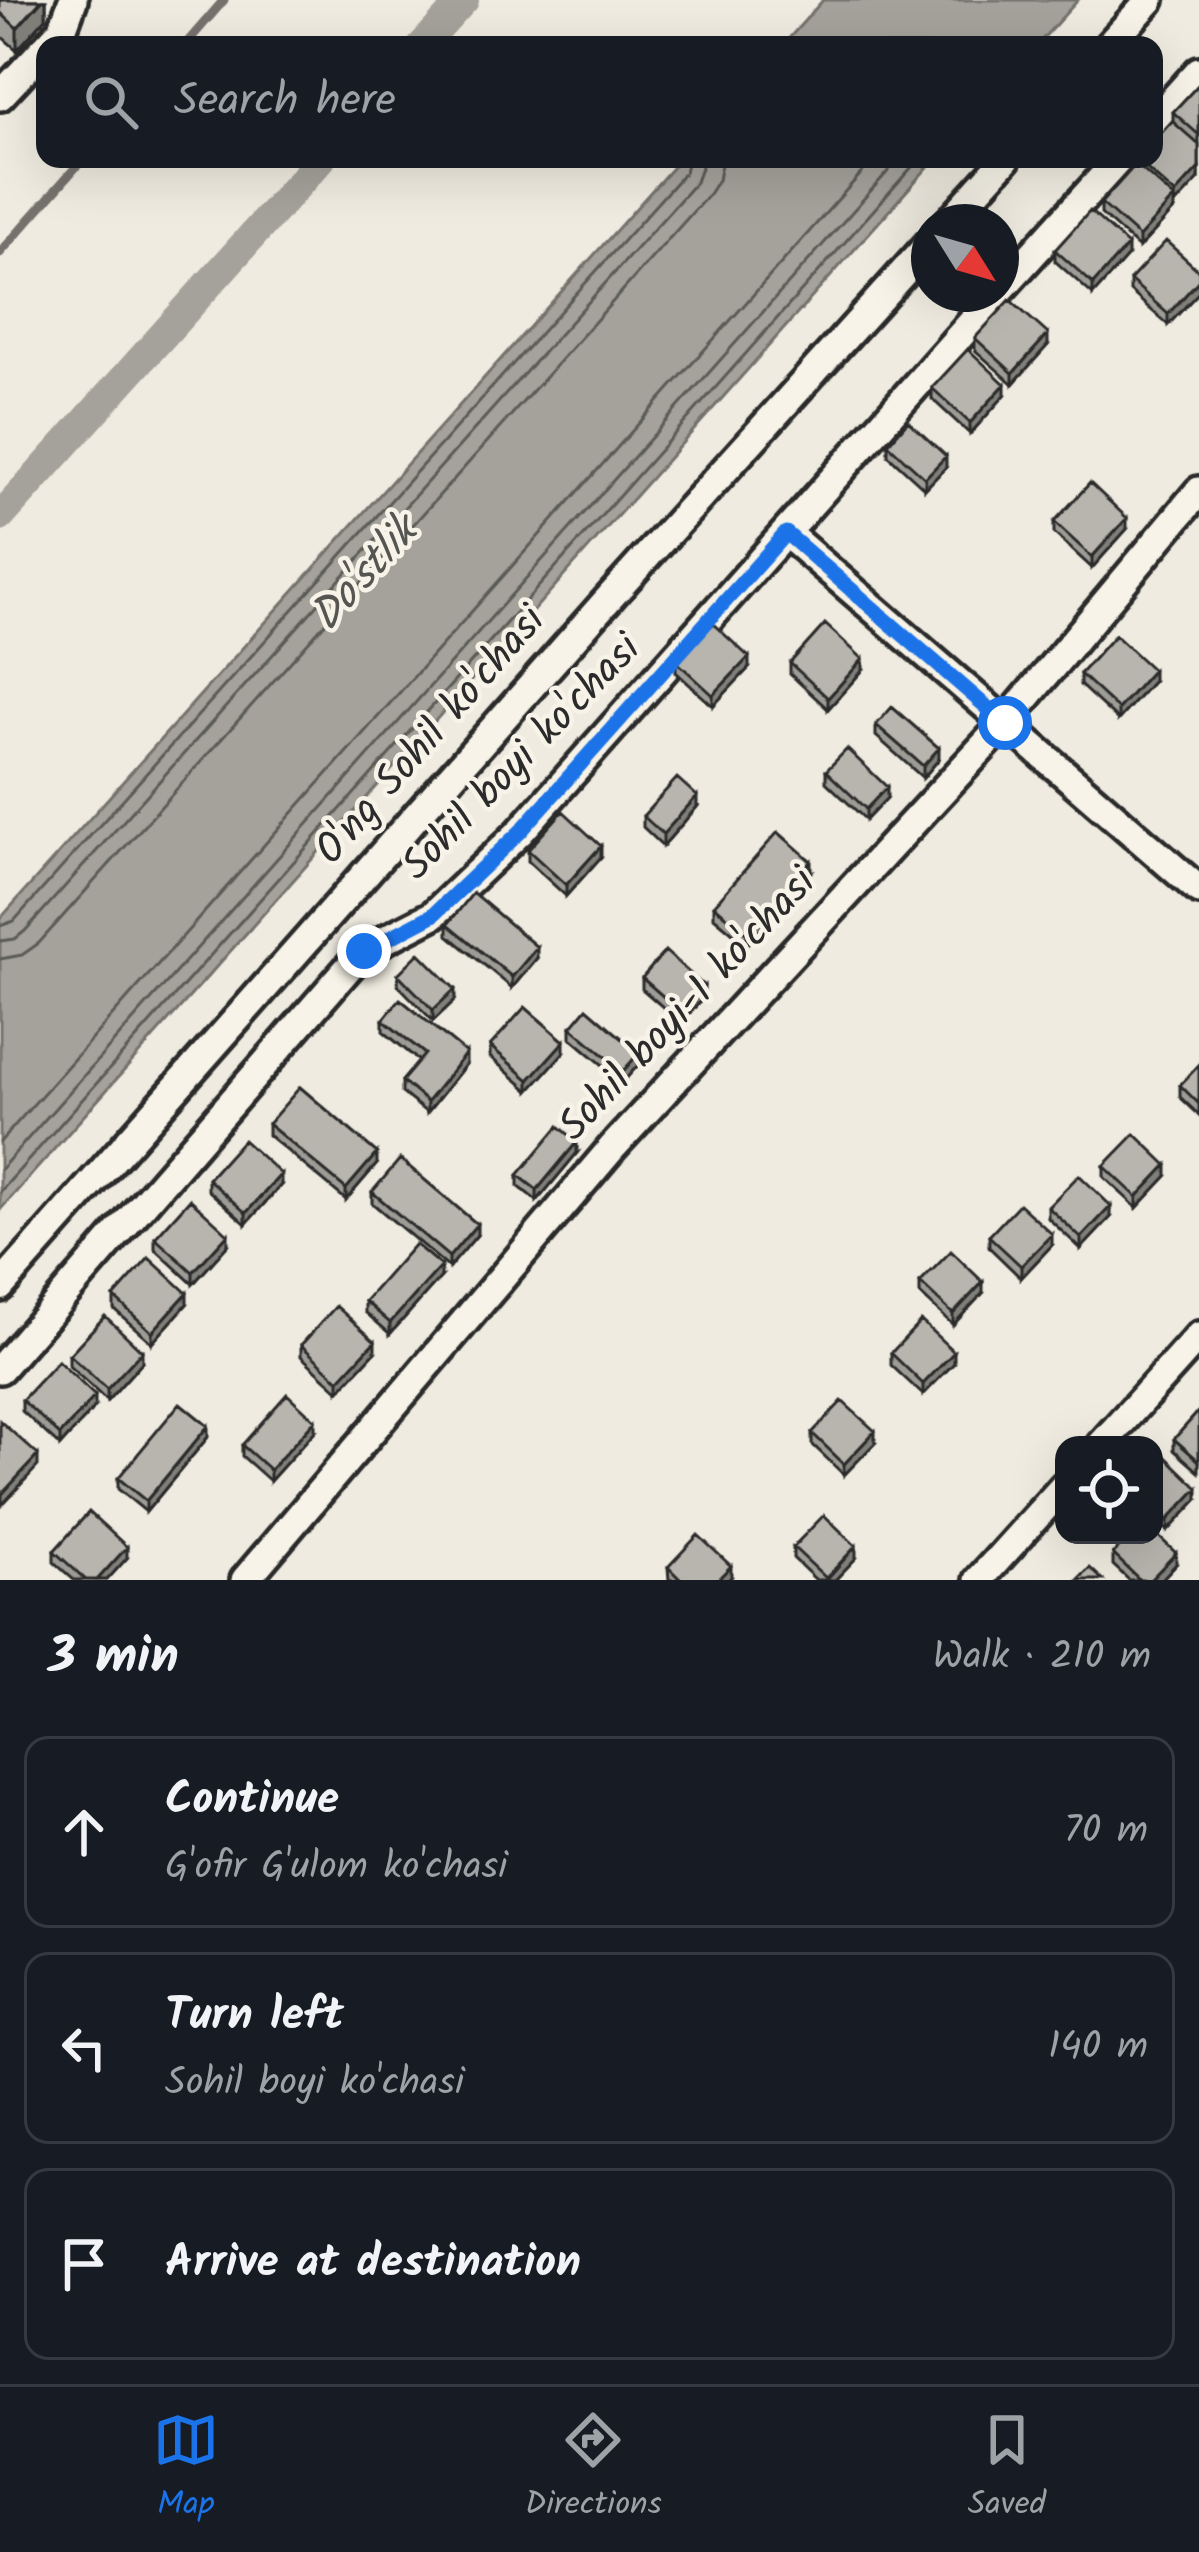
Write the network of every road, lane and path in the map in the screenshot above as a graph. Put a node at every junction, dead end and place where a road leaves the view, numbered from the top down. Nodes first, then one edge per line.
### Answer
1 (73, 0) edge
2 (1150, 0) edge
3 (56, 36) edge
4 (1117, 36) edge
5 (36, 58) edge
6 (1199, 71) edge
7 (0, 96) edge
8 (1163, 111) edge
9 (998, 168) edge
10 (1111, 168) edge
11 (965, 204) edge
12 (911, 264) edge
13 (1019, 270) edge
14 (981, 312) edge
15 (1199, 491) edge
16 (786, 533) junction
17 (1005, 723) junction
18 (1199, 890) edge
19 (0, 1287) edge
20 (1199, 1336) edge
21 (0, 1369) edge
22 (1109, 1436) edge
23 (1055, 1496) edge
24 (245, 1580) edge
25 (979, 1580) edge

1 - 3 street
2 - 4 street
5 - 7 street
6 - 8 street
9 - 11 street
10 - 13 street, Sohil boyi ko'chasi
12 - 19 street, O'ng Sohil ko'chasi
14 - 16 street, Sohil boyi ko'chasi
15 - 17 street, Sohil boyi-1 ko'chasi
16 - 17 street
16 - 21 street, Sohil boyi ko'chasi
17 - 18 street
17 - 24 street, Sohil boyi-1 ko'chasi
20 - 22 street
23 - 25 street

